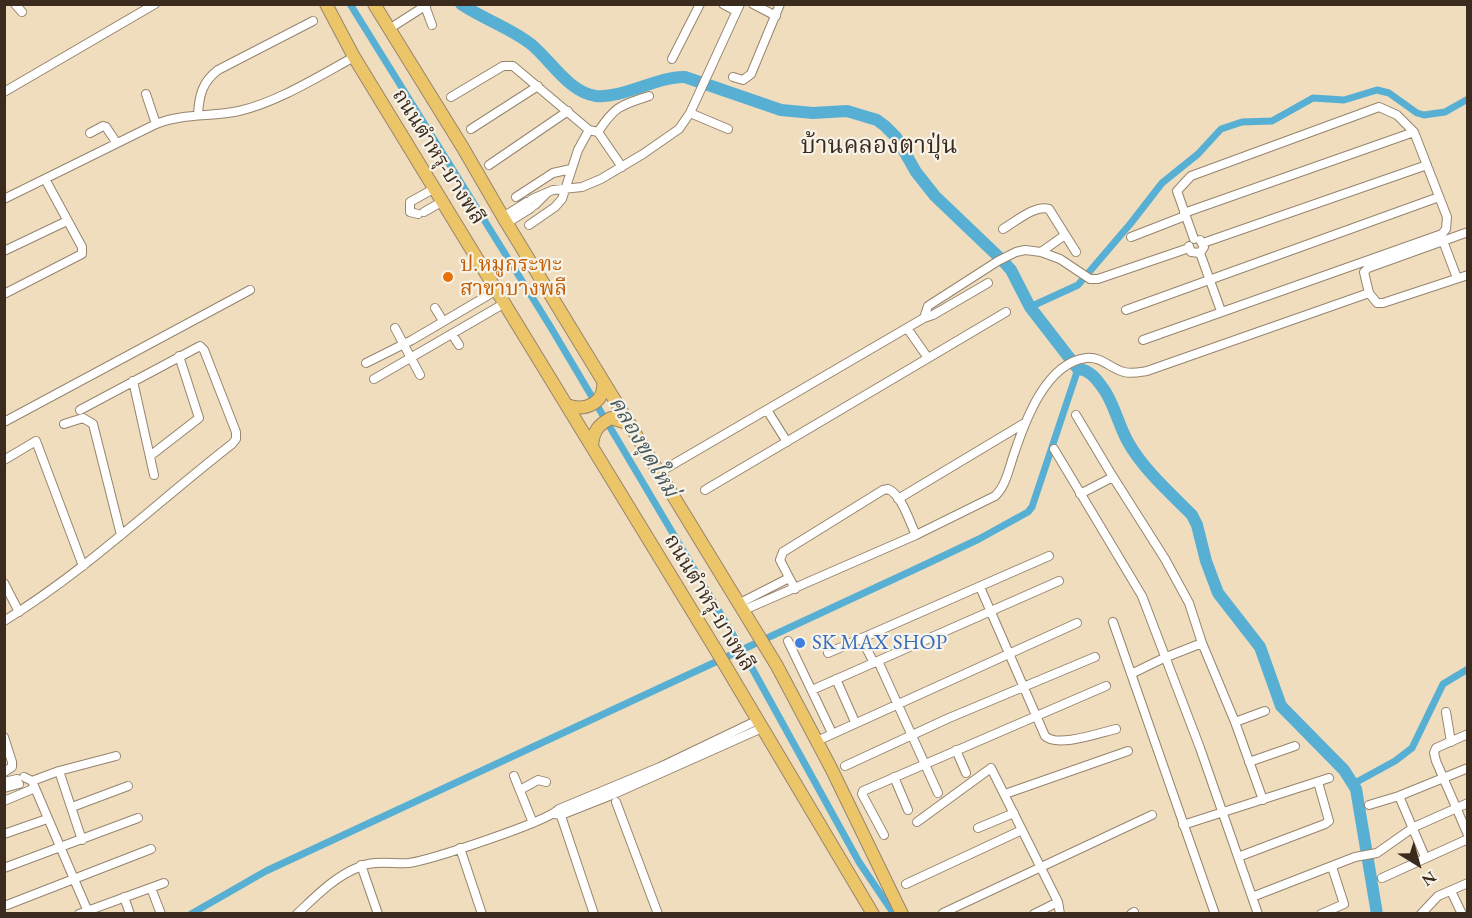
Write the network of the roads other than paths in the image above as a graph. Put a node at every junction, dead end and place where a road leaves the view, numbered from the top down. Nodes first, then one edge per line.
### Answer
1 (15, 4) edge
2 (155, 4) edge
3 (326, 4) edge
4 (374, 4) edge
5 (700, 4) edge
6 (723, 4) edge
7 (753, 4) edge
8 (780, 4) edge
9 (426, 5) edge
10 (738, 8) edge
11 (22, 12) dead end
12 (776, 16) junction
13 (313, 21) dead end
14 (432, 25) dead end
15 (388, 29) junction
16 (354, 57) junction
17 (672, 59) dead end
18 (733, 77) dead end
19 (538, 86) junction
20 (4, 92) edge
21 (146, 94) dead end
22 (649, 96) dead end
23 (451, 97) dead end
24 (567, 111) junction
25 (690, 112) junction
26 (198, 115) junction
27 (156, 124) junction
28 (471, 129) dead end
29 (728, 129) dead end
30 (589, 130) junction
31 (598, 132) junction
32 (1414, 132) junction
33 (90, 133) dead end
34 (116, 142) junction
35 (489, 165) dead end
36 (1427, 165) junction
37 (622, 166) junction
38 (571, 169) junction
39 (45, 179) junction
40 (435, 188) junction
41 (567, 188) junction
42 (516, 197) dead end
43 (1439, 197) junction
44 (4, 199) edge
45 (443, 201) junction
46 (1185, 215) junction
47 (505, 220) junction
48 (67, 221) junction
49 (529, 225) dead end
50 (1003, 229) dead end
51 (1467, 232) edge
52 (1065, 235) junction
53 (1131, 237) dead end
54 (1194, 239) junction
55 (1443, 241) junction
56 (1203, 243) junction
57 (1189, 248) junction
58 (4, 251) edge
59 (1041, 252) junction
60 (1076, 252) dead end
61 (1200, 253) junction
62 (1467, 275) edge
63 (1457, 278) junction
64 (1209, 279) junction
65 (988, 283) dead end
66 (250, 290) dead end
67 (497, 290) junction
68 (1369, 293) junction
69 (4, 294) edge
70 (505, 303) junction
71 (435, 308) dead end
72 (1126, 310) dead end
73 (1221, 311) junction
74 (1006, 312) dead end
75 (924, 318) junction
76 (444, 321) junction
77 (395, 328) dead end
78 (908, 328) junction
79 (452, 334) junction
80 (1143, 340) dead end
81 (404, 344) junction
82 (459, 345) dead end
83 (179, 356) junction
84 (411, 358) junction
85 (928, 358) junction
86 (366, 363) dead end
87 (420, 375) dead end
88 (374, 379) dead end
89 (603, 380) junction
90 (133, 381) junction
91 (567, 405) junction
92 (80, 410) dead end
93 (767, 410) junction
94 (1076, 415) dead end
95 (4, 423) edge
96 (64, 424) dead end
97 (630, 424) junction
98 (1024, 424) junction
99 (787, 442) junction
100 (592, 447) junction
101 (1054, 449) dead end
102 (150, 456) junction
103 (4, 460) edge
104 (660, 472) junction
105 (154, 475) dead end
106 (1113, 477) junction
107 (705, 490) dead end
108 (1080, 494) junction
109 (898, 499) junction
110 (121, 535) junction
111 (916, 535) junction
112 (1049, 556) dead end
113 (83, 566) junction
114 (789, 579) junction
115 (1059, 581) dead end
116 (4, 583) edge
117 (980, 587) junction
118 (795, 589) junction
119 (742, 607) junction
120 (991, 611) junction
121 (19, 612) junction
122 (4, 621) edge
123 (1113, 622) dead end
124 (1077, 623) dead end
125 (861, 638) junction
126 (788, 641) dead end
127 (1202, 643) junction
128 (828, 653) dead end
129 (1009, 654) junction
130 (1095, 657) dead end
131 (1164, 658) junction
132 (876, 662) junction
133 (1131, 674) junction
134 (836, 679) junction
135 (1106, 686) dead end
136 (1023, 687) junction
137 (812, 690) junction
138 (897, 704) junction
139 (1265, 711) dead end
140 (1446, 712) dead end
141 (1035, 716) junction
142 (855, 722) junction
143 (1235, 722) junction
144 (760, 724) junction
145 (1116, 729) dead end
146 (832, 734) junction
147 (911, 735) junction
148 (1467, 735) edge
149 (4, 737) edge
150 (817, 741) junction
151 (1451, 742) junction
152 (1295, 746) dead end
153 (956, 750) junction
154 (1128, 751) dead end
155 (116, 756) dead end
156 (1250, 762) junction
157 (924, 764) junction
158 (845, 766) dead end
159 (1467, 768) edge
160 (59, 771) junction
161 (4, 772) edge
162 (966, 774) dead end
163 (514, 776) dead end
164 (894, 777) junction
165 (1443, 777) junction
166 (1329, 778) dead end
167 (25, 781) junction
168 (546, 782) dead end
169 (1318, 782) junction
170 (5, 785) edge
171 (128, 786) dead end
172 (520, 790) junction
173 (938, 793) dead end
174 (1005, 794) junction
175 (1399, 796) junction
176 (1263, 800) junction
177 (4, 801) edge
178 (616, 802) dead end
179 (1467, 803) edge
180 (1369, 805) dead end
181 (72, 807) junction
182 (1456, 808) junction
183 (908, 810) dead end
184 (558, 813) junction
185 (1014, 813) junction
186 (1223, 813) junction
187 (1152, 815) dead end
188 (138, 818) dead end
189 (47, 819) junction
190 (917, 822) dead end
191 (533, 823) junction
192 (1183, 825) junction
193 (1414, 827) junction
194 (978, 828) dead end
195 (1022, 830) junction
196 (4, 834) edge
197 (884, 835) dead end
198 (1467, 837) edge
199 (82, 840) junction
200 (60, 848) junction
201 (460, 848) junction
202 (151, 849) dead end
203 (1238, 857) junction
204 (1425, 857) junction
205 (361, 865) junction
206 (1332, 867) junction
207 (4, 868) edge
208 (1041, 868) junction
209 (1382, 878) dead end
210 (73, 879) junction
211 (164, 883) dead end
212 (1467, 883) edge
213 (906, 884) dead end
214 (151, 888) junction
215 (1451, 891) junction
216 (124, 897) junction
217 (1252, 897) junction
218 (1058, 902) junction
219 (7, 905) dead end
220 (85, 912) edge
221 (943, 913) edge
222 (130, 914) edge
223 (161, 914) edge
224 (297, 914) edge
225 (378, 914) edge
226 (482, 914) edge
227 (594, 914) edge
228 (658, 914) edge
229 (873, 914) edge
230 (902, 914) edge
231 (1034, 914) edge
232 (1060, 914) edge
233 (1215, 914) edge
234 (1258, 914) edge
235 (1321, 914) edge
236 (1421, 914) edge
237 (1462, 914) edge

1 - 11 street
2 - 20 street
3 - 16 main road, ถนนตำหรุ-บางพลี
4 - 15 main road, ถนนตำหรุ-บางพลี
5 - 17 street
6 - 10 street
7 - 12 street
8 - 12 street
9 - 14 street
9 - 15 street
10 - 25 street
12 - 18 street
13 - 26 street
15 - 47 main road, ถนนตำหรุ-บางพลี
16 - 26 street
16 - 40 main road, ถนนตำหรุ-บางพลี
19 - 23 street
19 - 24 street
19 - 28 street
21 - 27 street
22 - 31 street
24 - 30 street
24 - 35 street
25 - 29 street
25 - 37 street
26 - 27 street
27 - 34 street
30 - 31 street
30 - 38 street
31 - 37 street
32 - 36 street
32 - 46 street
32 - 46 street
33 - 34 street
34 - 39 street
36 - 43 street
36 - 56 street
37 - 41 street
38 - 41 street
38 - 42 street
39 - 44 street
39 - 48 street
40 - 45 main road, ถนนตำหรุ-บางพลี
40 - 45 street
41 - 47 street
41 - 49 street
43 - 64 street
43 - 73 street
45 - 67 main road, ถนนตำหรุ-บางพลี
46 - 53 street
46 - 54 street
47 - 89 main road, ถนนตำหรุ-บางพลี
48 - 58 street
48 - 69 street
50 - 52 street
51 - 55 street
52 - 59 street
52 - 60 street
54 - 56 street
54 - 57 street
55 - 63 street
55 - 68 street
56 - 61 street
57 - 59 street
57 - 61 street
59 - 75 street
61 - 64 street
62 - 63 street
63 - 68 street
64 - 72 street
64 - 73 street
65 - 75 street
66 - 95 street
67 - 70 main road, ถนนตำหรุ-บางพลี
67 - 76 street
68 - 98 street
70 - 79 street
70 - 91 main road, ถนนตำหรุ-บางพลี
71 - 76 street
73 - 80 street
74 - 85 street
75 - 78 street
76 - 81 street
77 - 81 street
78 - 85 street
78 - 93 street
79 - 82 street
79 - 84 street
81 - 84 street
81 - 86 street
83 - 90 street
83 - 102 street
83 - 110 street
84 - 87 street
84 - 88 street
85 - 99 street
89 - 91 main road
89 - 97 main road, ถนนตำหรุ-บางพลี
90 - 92 street
90 - 102 street
91 - 100 main road, ถนนตำหรุ-บางพลี
93 - 99 street
93 - 104 street
94 - 106 street
96 - 110 street
97 - 100 main road
97 - 104 main road, ถนนตำหรุ-บางพลี
98 - 109 street
98 - 111 street
99 - 107 street
100 - 144 main road, ถนนตำหรุ-บางพลี
101 - 108 street
102 - 105 street
103 - 113 street
104 - 119 main road, ถนนตำหรุ-บางพลี
106 - 108 street
106 - 127 street
108 - 131 street
109 - 111 street
109 - 114 street
110 - 113 street
111 - 118 street
112 - 117 street
113 - 121 street
114 - 118 street
114 - 119 street
115 - 120 street
116 - 121 street
117 - 120 street
117 - 125 street
118 - 119 street
119 - 150 main road, ถนนตำหรุ-บางพลี
120 - 129 street
120 - 132 street
121 - 122 street
123 - 133 street
124 - 129 street
125 - 128 street
125 - 132 street
126 - 137 street
127 - 131 street
127 - 143 street
129 - 136 street
129 - 138 street
130 - 136 street
131 - 133 street
131 - 186 street
132 - 134 street
132 - 138 street
133 - 192 street
134 - 137 street
134 - 142 street
135 - 141 street
136 - 141 street
136 - 147 street
137 - 146 street
138 - 142 street
138 - 147 street
139 - 143 street
140 - 151 street
141 - 145 street
141 - 153 street
142 - 146 street
143 - 156 street
144 - 184 street
144 - 229 main road, ถนนตำหรุ-บางพลี
146 - 150 street
147 - 157 street
147 - 158 street
148 - 151 street
149 - 161 street
150 - 230 main road, ถนนตำหรุ-บางพลี
151 - 165 street
152 - 156 street
153 - 157 street
153 - 162 street
154 - 174 street
155 - 160 street
156 - 176 street
157 - 164 street
157 - 173 street
159 - 165 street
160 - 167 street
160 - 181 street
163 - 172 street
164 - 183 street
164 - 197 street
165 - 175 street
165 - 182 street
166 - 169 street
167 - 170 street
167 - 177 street
167 - 189 street
168 - 172 street
169 - 176 street
169 - 203 street
171 - 181 street
172 - 191 street
174 - 185 street
174 - 190 street
175 - 180 street
175 - 193 street
176 - 186 street
178 - 228 street
179 - 182 street
181 - 199 street
182 - 193 street
182 - 198 street
184 - 191 street
184 - 227 street
185 - 194 street
185 - 195 street
186 - 192 street
186 - 203 street
187 - 208 street
188 - 199 street
189 - 196 street
189 - 200 street
191 - 201 street
192 - 233 street
193 - 204 street
193 - 206 street
195 - 208 street
195 - 213 street
198 - 204 street
199 - 200 street
200 - 207 street
200 - 210 street
201 - 205 street
201 - 226 street
202 - 210 street
203 - 217 street
204 - 209 street
205 - 224 street
205 - 225 street
206 - 217 street
206 - 235 street
208 - 218 street
208 - 221 street
210 - 219 street
210 - 220 street
211 - 214 street
212 - 215 street
214 - 216 street
214 - 223 street
215 - 236 street
215 - 237 street
216 - 220 street
216 - 222 street
217 - 234 street
218 - 231 street
218 - 232 street

